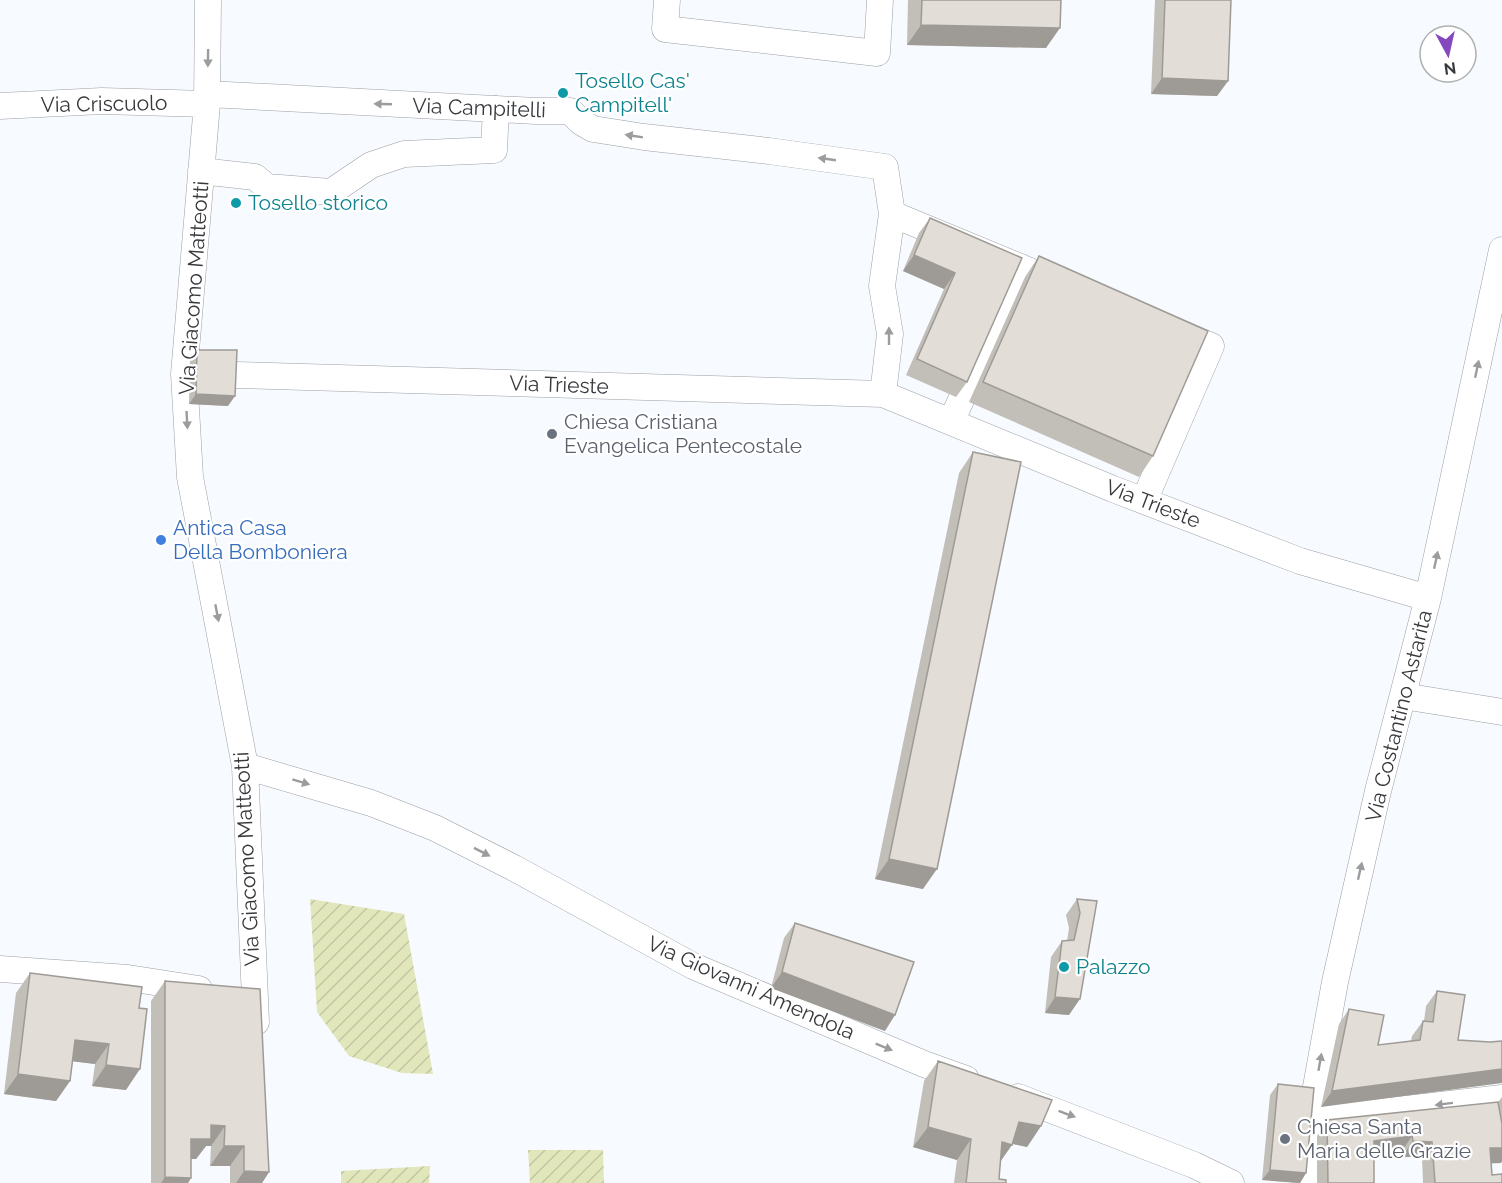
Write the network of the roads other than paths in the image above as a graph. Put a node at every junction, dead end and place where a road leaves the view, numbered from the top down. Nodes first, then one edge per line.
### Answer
1 (207, 0) edge
2 (667, 0) edge
3 (880, 0) edge
4 (208, 99) junction
5 (0, 106) edge
6 (496, 109) junction
7 (201, 171) junction
8 (892, 214) junction
9 (1502, 250) edge
10 (1021, 267) junction
11 (1084, 294) edge
12 (1148, 320) edge
13 (235, 375) edge
14 (883, 394) junction
15 (951, 422) junction
16 (1144, 501) junction
17 (1428, 598) junction
18 (1403, 696) junction
19 (1502, 712) edge
20 (245, 766) junction
21 (0, 969) edge
22 (236, 995) junction
23 (256, 1044) edge
24 (1502, 1098) edge
25 (1310, 1120) junction
26 (1231, 1183) edge
27 (1306, 1183) edge

1 -> 4 street, Via Giacomo Matteotti
2 - 3 street
4 - 5 street, Via Criscuolo
6 -> 4 street, Via Campitelli
4 - 7 street, Via Giacomo Matteotti
6 - 7 street
8 -> 6 street, Via Campitelli
7 -> 20 street, Via Giacomo Matteotti
8 - 10 street
14 -> 8 street
17 -> 9 street, Via Costantino Astarita
10 - 11 street
10 - 15 street
12 - 16 street
13 - 14 street, Via Trieste
14 - 15 street, Via Trieste
15 - 16 street, Via Trieste
16 - 17 street, Via Trieste
17 - 18 street, Via Costantino Astarita
18 - 19 street
25 -> 18 street, Via Costantino Astarita
20 - 22 street, Via Giacomo Matteotti
20 -> 26 street, Via Giovanni Amendola
21 - 22 street
22 - 23 street, Via Giacomo Matteotti
24 -> 25 street
25 - 27 street, Via Costantino Astarita

